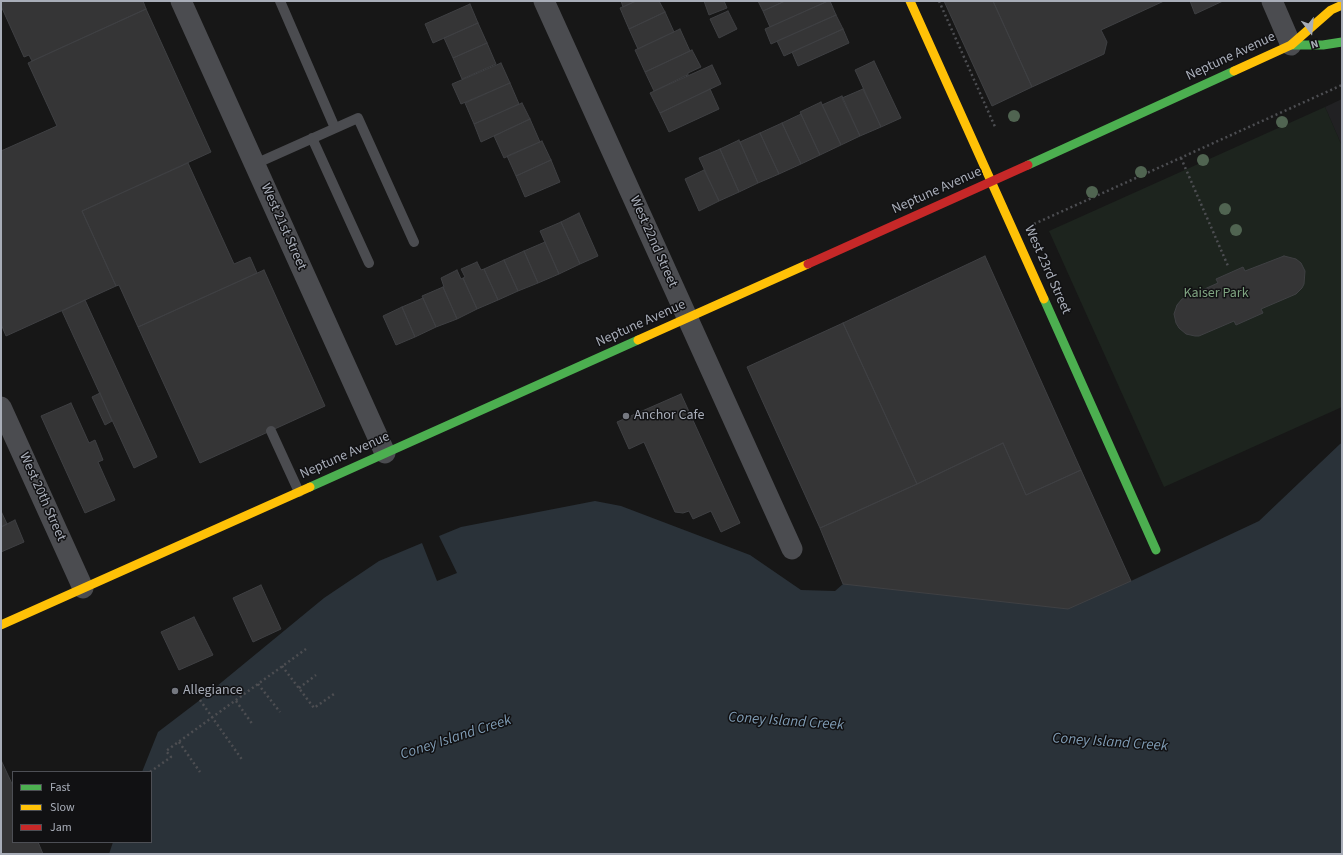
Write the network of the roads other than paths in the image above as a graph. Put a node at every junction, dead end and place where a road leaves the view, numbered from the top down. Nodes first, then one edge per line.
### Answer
1 (181, 1) edge
2 (280, 1) edge
3 (544, 1) edge
4 (910, 1) edge
5 (1272, 1) edge
6 (1342, 5) edge
7 (1342, 42) edge
8 (1291, 45) junction
9 (335, 128) junction
10 (312, 138) junction
11 (255, 164) junction
12 (992, 182) junction
13 (414, 242) dead end
14 (369, 263) dead end
15 (687, 318) junction
16 (1, 407) edge
17 (271, 431) dead end
18 (385, 454) junction
19 (299, 492) junction
20 (792, 550) dead end
21 (1156, 550) dead end
22 (83, 588) junction
23 (1, 625) edge

1 - 11 street, West 21st Street
2 - 9 lane
3 - 15 street, West 22nd Street
4 - 12 main road, West 23rd Street
5 - 8 street
6 - 8 main road, Neptune Avenue
7 - 8 main road, Neptune Avenue
8 - 12 main road, Neptune Avenue
9 - 10 lane
9 - 13 lane
10 - 11 lane
10 - 14 lane
11 - 18 street, West 21st Street
12 - 15 main road, Neptune Avenue
12 - 21 main road, West 23rd Street
15 - 18 main road, Neptune Avenue
15 - 20 street, West 22nd Street
16 - 22 street, West 20th Street
17 - 19 lane
18 - 19 main road, Neptune Avenue
19 - 22 main road, Neptune Avenue
22 - 23 main road, Neptune Avenue

